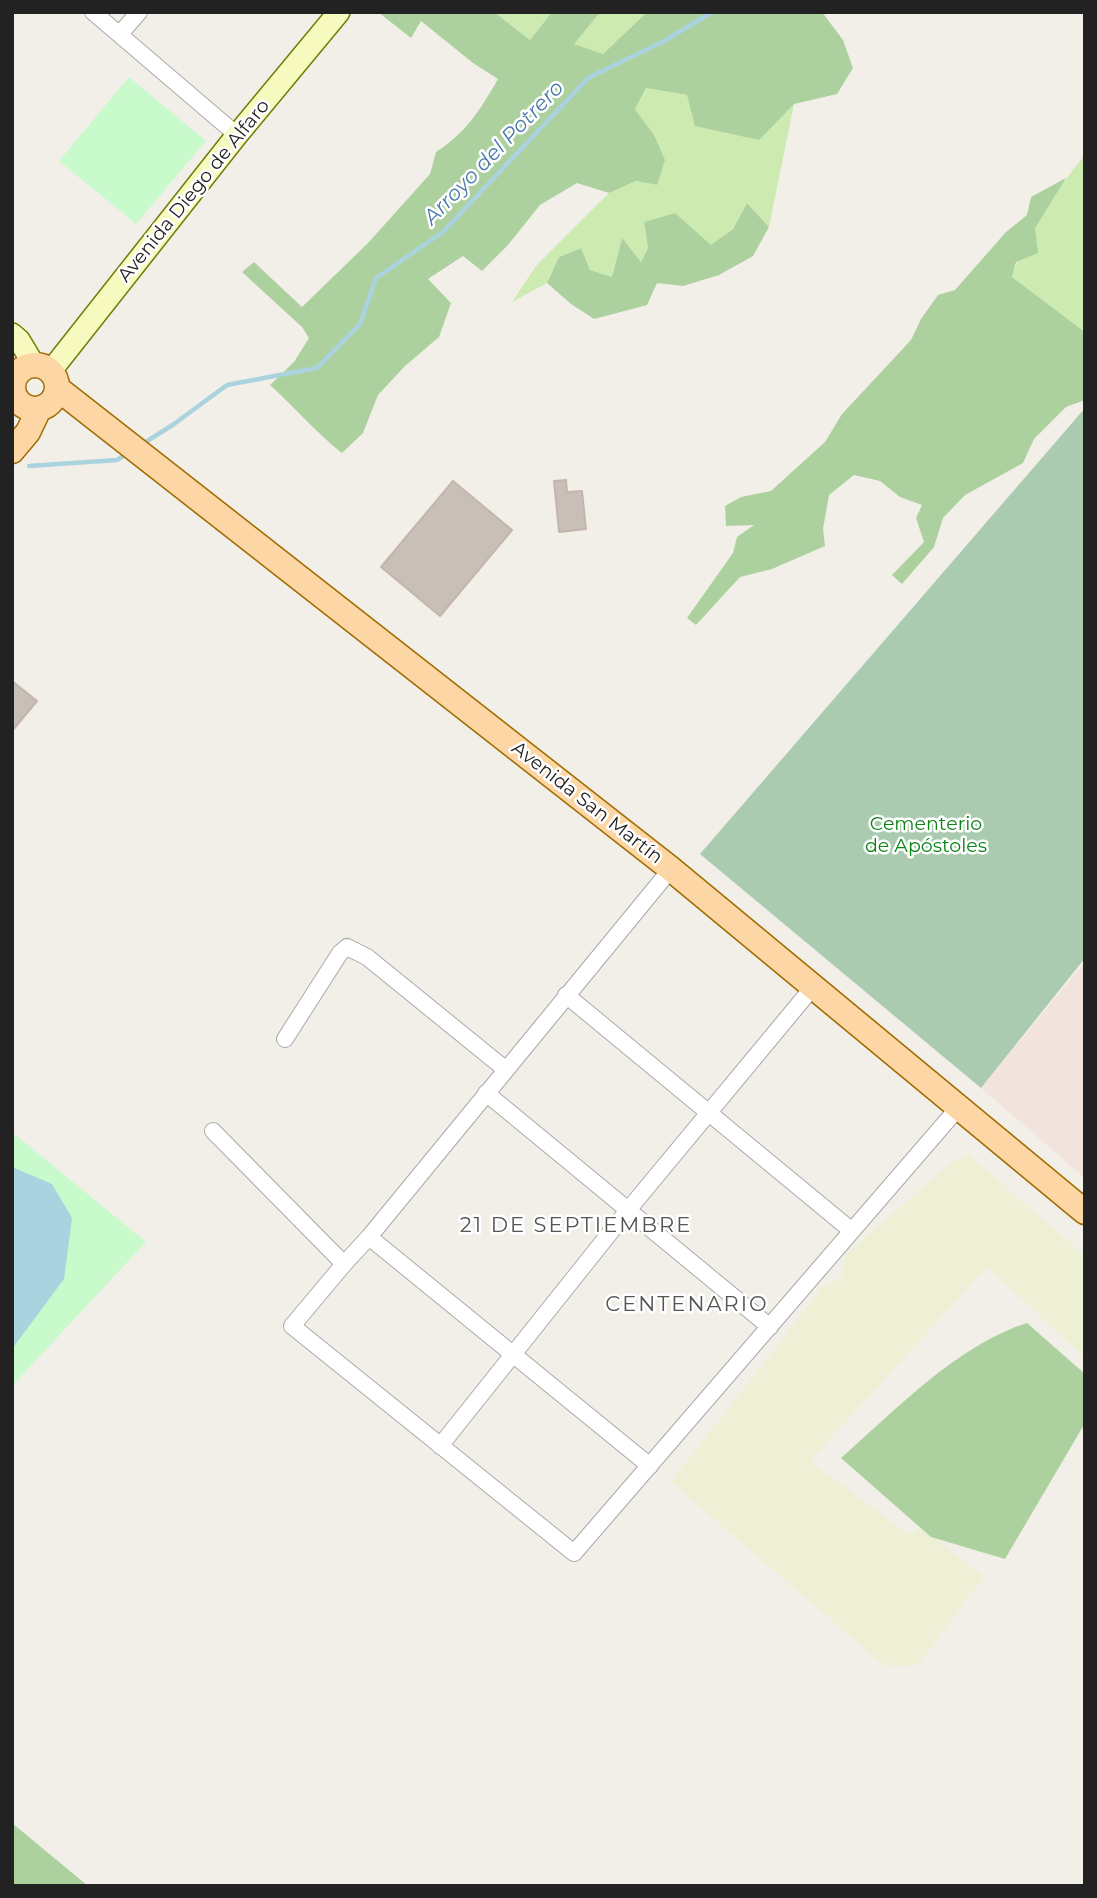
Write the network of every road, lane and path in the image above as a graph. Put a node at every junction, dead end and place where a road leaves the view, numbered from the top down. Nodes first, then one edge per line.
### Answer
1 (93, 12) edge
2 (139, 12) edge
3 (339, 12) edge
4 (120, 34) junction
5 (237, 135) junction
6 (12, 334) edge
7 (31, 385) edge
8 (12, 451) edge
9 (671, 869) junction
10 (813, 987) junction
11 (566, 995) junction
12 (285, 1039) dead end
13 (505, 1069) junction
14 (486, 1093) junction
15 (958, 1108) junction
16 (709, 1112) junction
17 (213, 1131) dead end
18 (629, 1209) junction
19 (1085, 1212) edge
20 (852, 1231) junction
21 (369, 1237) junction
22 (344, 1264) junction
23 (770, 1327) junction
24 (515, 1354) junction
25 (440, 1446) junction
26 (650, 1466) junction

1 - 4 street
2 - 4 street
3 - 5 street, Avenida Diego de Alfaro
4 - 5 street
5 - 7 street, Avenida Diego de Alfaro
6 - 7 street
7 - 8 main road
7 - 9 main road, Avenida San Martín
9 - 10 main road, Avenida San Martín
9 - 11 street
10 - 15 main road, Avenida San Martín
10 - 16 street
11 - 13 street
11 - 16 street
12 - 13 street
13 - 14 street
14 - 18 street
14 - 21 street
15 - 19 main road, Avenida San Martín
15 - 20 street
16 - 18 street
16 - 20 street
17 - 22 street
18 - 23 street
18 - 24 street
20 - 23 street
21 - 22 street
21 - 24 street
22 - 25 street
23 - 26 street
24 - 25 street
24 - 26 street
25 - 26 street

